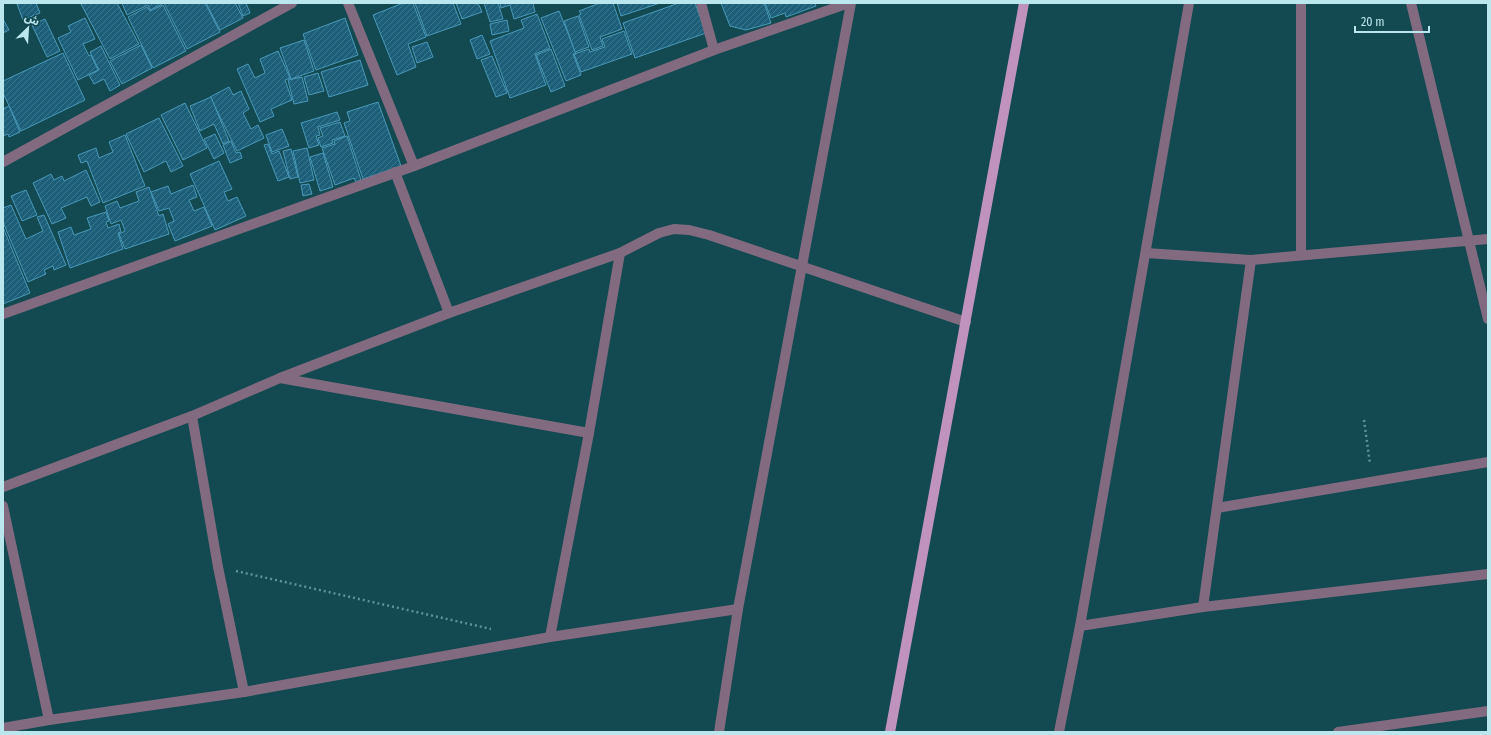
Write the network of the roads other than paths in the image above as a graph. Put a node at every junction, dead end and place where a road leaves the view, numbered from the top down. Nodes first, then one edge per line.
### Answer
1 (292, 3) edge
2 (348, 3) edge
3 (701, 3) edge
4 (850, 3) edge
5 (1024, 3) edge
6 (1189, 3) edge
7 (1301, 3) edge
8 (1411, 3) edge
9 (714, 50) junction
10 (3, 162) edge
11 (414, 166) junction
12 (395, 172) junction
13 (1488, 239) edge
14 (1470, 242) junction
15 (620, 253) junction
16 (1146, 253) junction
17 (1301, 255) junction
18 (1251, 260) junction
19 (802, 266) junction
20 (448, 313) junction
21 (3, 314) edge
22 (1488, 319) edge
23 (966, 322) junction
24 (280, 378) junction
25 (192, 416) junction
26 (589, 433) junction
27 (1488, 462) edge
28 (3, 487) edge
29 (3, 506) edge
30 (1217, 508) junction
31 (1488, 574) edge
32 (1203, 607) junction
33 (738, 610) junction
34 (1080, 626) junction
35 (550, 636) junction
36 (244, 692) junction
37 (1488, 711) edge
38 (48, 720) junction
39 (3, 728) edge
40 (719, 732) edge
41 (890, 732) edge
42 (1059, 732) edge
43 (1338, 732) edge

1 - 10 street
2 - 11 street
3 - 9 street
4 - 9 street
4 - 19 street
5 - 23 main road
6 - 16 street
7 - 17 street
8 - 14 street
9 - 11 street
11 - 12 street
12 - 20 street
12 - 21 street
13 - 14 street
14 - 17 street
14 - 22 street
15 - 19 street
15 - 20 street
15 - 26 street
16 - 18 street
16 - 34 street
17 - 18 street
18 - 30 street
19 - 23 street
19 - 33 street
20 - 24 street
23 - 41 main road
24 - 25 street
24 - 26 street
25 - 28 street
25 - 36 street
26 - 35 street
27 - 30 street
29 - 38 street
30 - 32 street
31 - 32 street
32 - 34 street
33 - 35 street
33 - 40 street
34 - 42 street
35 - 36 street
36 - 38 street
37 - 43 street
38 - 39 street

